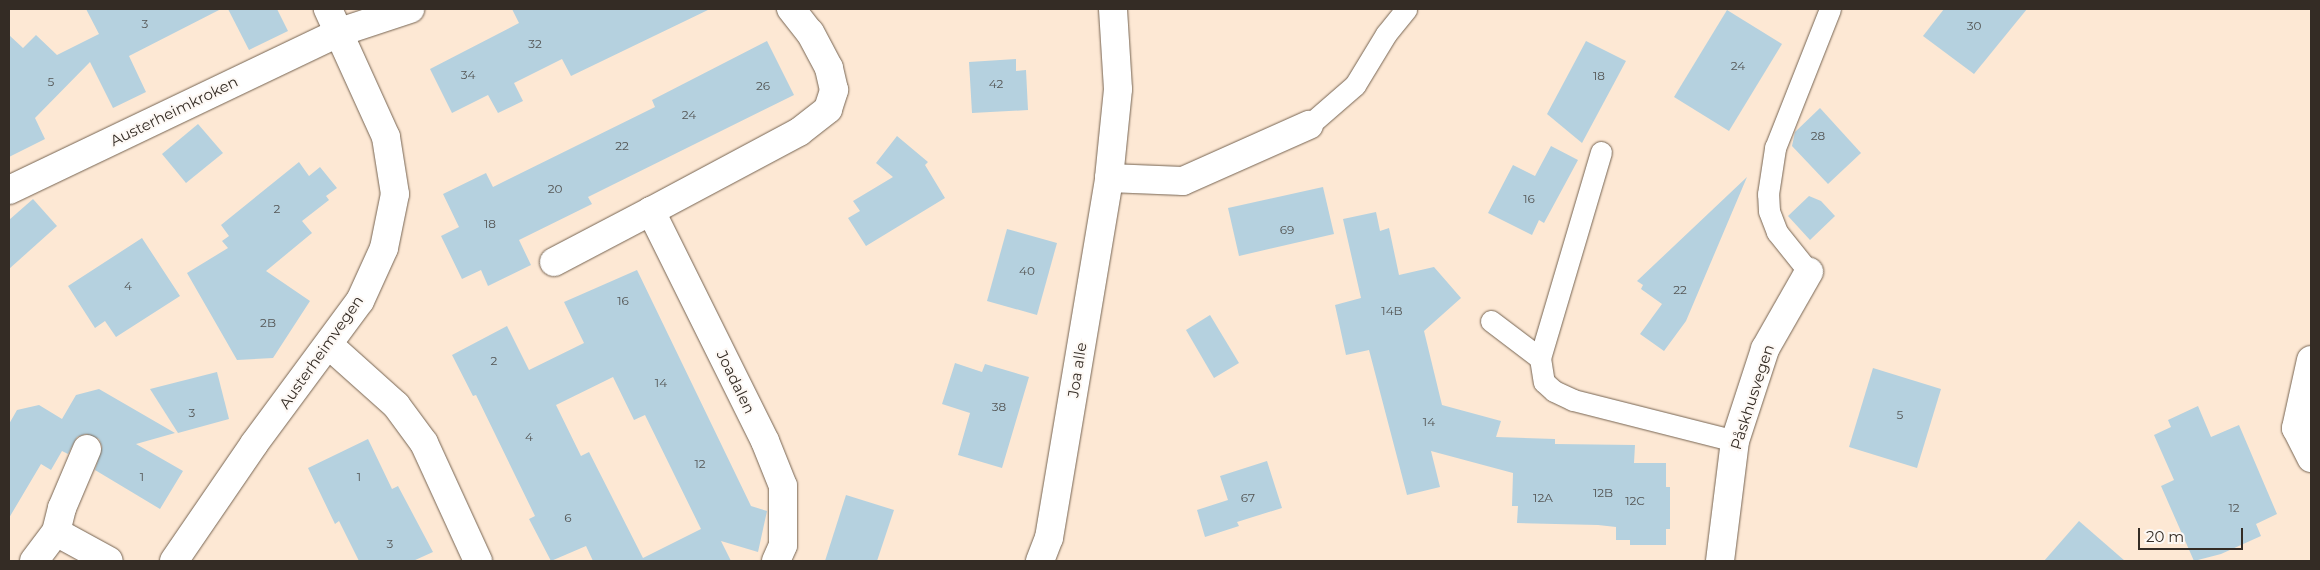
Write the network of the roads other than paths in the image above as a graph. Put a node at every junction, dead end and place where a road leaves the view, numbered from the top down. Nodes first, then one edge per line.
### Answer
1 (410, 9) edge
2 (791, 9) edge
3 (1113, 9) edge
4 (1406, 9) edge
5 (1830, 9) edge
6 (334, 20) edge
7 (1309, 126) joint
8 (1601, 152) dead end
9 (1109, 178) junction
10 (9, 190) edge
11 (651, 211) junction
12 (554, 262) dead end
13 (1809, 272) joint
14 (1491, 321) dead end
15 (330, 346) junction
16 (1540, 358) junction
17 (2311, 360) edge
18 (1735, 441) junction
19 (87, 449) dead end
20 (2311, 458) edge
21 (56, 532) junction
22 (34, 561) edge
23 (109, 561) edge
24 (174, 561) edge
25 (478, 561) edge
26 (776, 561) edge
27 (1040, 561) edge
28 (1720, 561) edge

1 - 6 street
2 - 11 street
3 - 9 street, Joa alle
4 - 7 lane
5 - 13 lane
6 - 10 street, Austerheimkroken
6 - 15 street, Austerheimvegen
7 - 9 street
8 - 16 lane
9 - 27 street, Joa alle
11 - 12 street
11 - 26 street, Joadalen
13 - 18 street, Påskhusvegen
14 - 16 lane
15 - 24 street, Austerheimvegen
15 - 25 street
16 - 18 lane
17 - 20 street
18 - 28 street, Påskhusvegen
19 - 21 street
21 - 22 street
21 - 23 street

